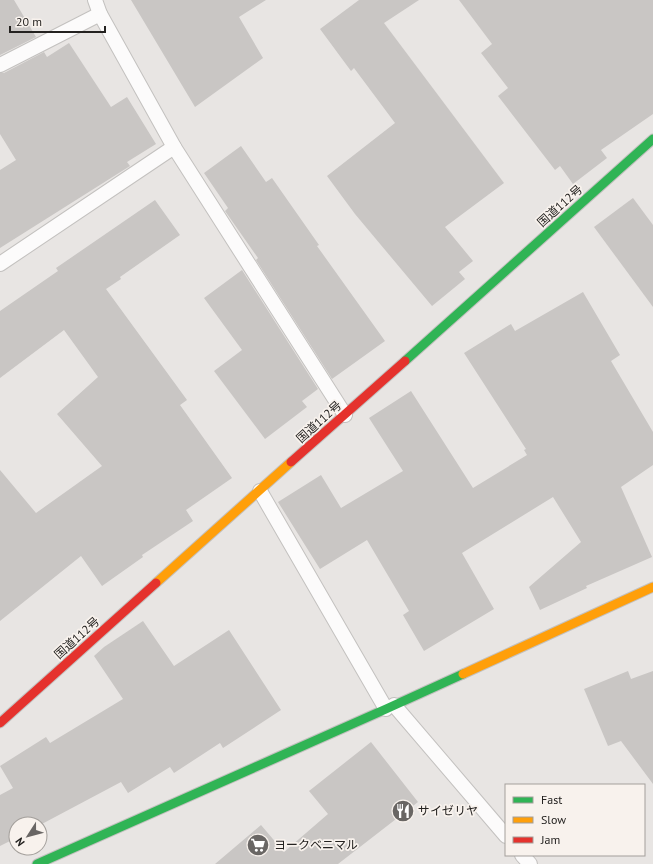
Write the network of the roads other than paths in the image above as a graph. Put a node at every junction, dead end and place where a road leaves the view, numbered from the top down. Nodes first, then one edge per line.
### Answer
1 (95, 0) edge
2 (100, 14) junction
3 (0, 65) edge
4 (653, 139) edge
5 (174, 147) junction
6 (0, 264) edge
7 (345, 415) junction
8 (260, 491) junction
9 (653, 587) edge
10 (390, 707) junction
11 (0, 723) edge
12 (505, 835) edge
13 (523, 856) edge
14 (37, 864) edge
15 (530, 864) edge

1 - 2 lane
2 - 3 lane
2 - 5 lane
4 - 7 main road, 国道112号
5 - 6 lane
5 - 7 lane
7 - 8 main road, 国道112号
8 - 10 lane
8 - 11 main road, 国道112号
9 - 10 main road
10 - 12 lane
10 - 14 main road
13 - 15 lane

